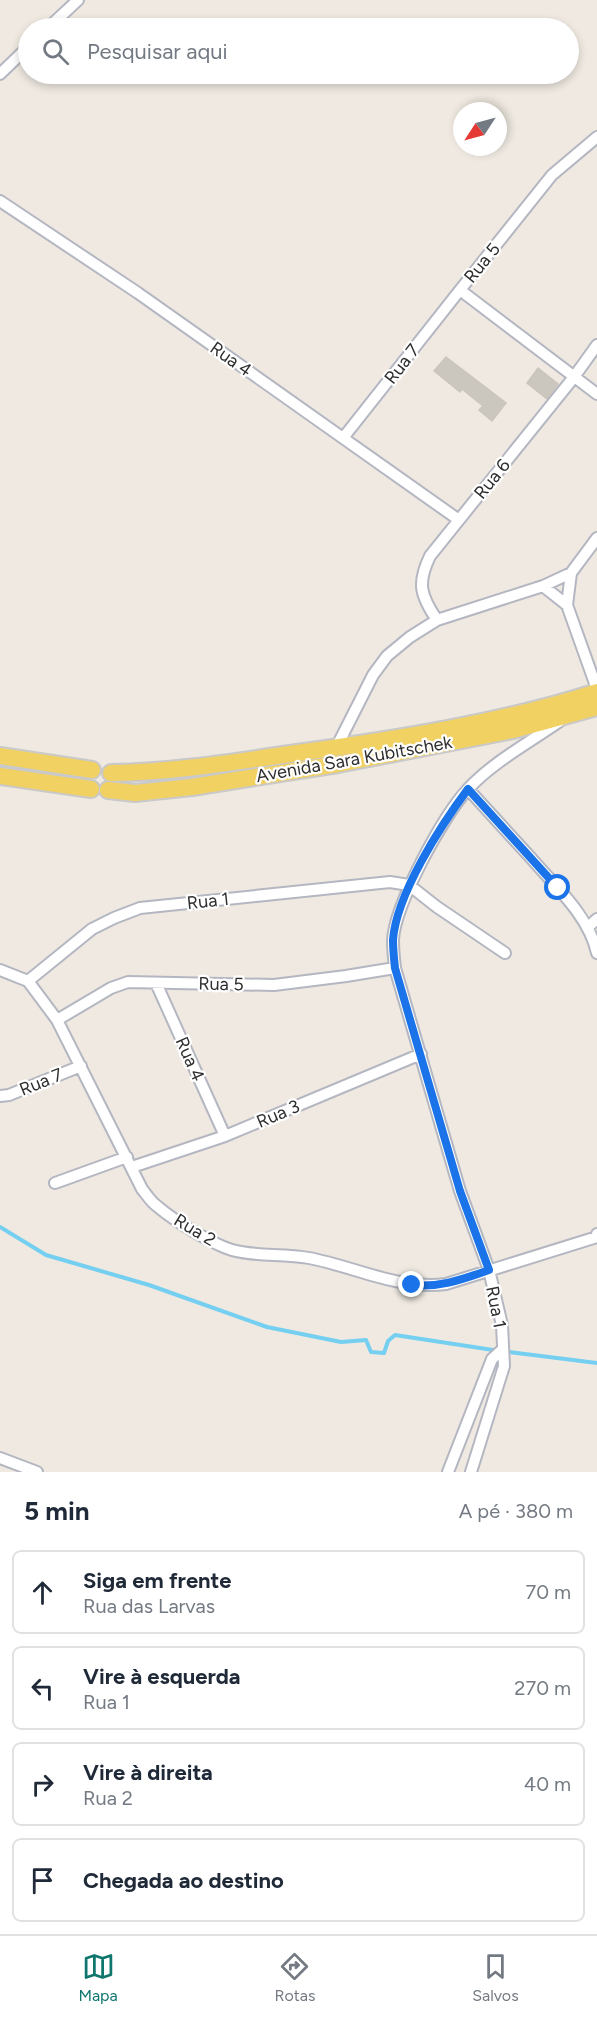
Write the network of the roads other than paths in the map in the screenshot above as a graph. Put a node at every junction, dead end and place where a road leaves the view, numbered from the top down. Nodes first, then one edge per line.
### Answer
1 (78, 0) edge
2 (59, 18) edge
3 (18, 57) edge
4 (0, 74) edge
5 (597, 137) edge
6 (0, 201) edge
7 (460, 290) junction
8 (597, 345) edge
9 (574, 377) junction
10 (597, 394) edge
11 (343, 438) junction
12 (459, 520) junction
13 (597, 538) edge
14 (571, 573) junction
15 (543, 585) junction
16 (567, 605) junction
17 (437, 620) junction
18 (597, 690) edge
19 (597, 707) edge
20 (568, 716) junction
21 (336, 748) junction
22 (0, 756) edge
23 (92, 770) junction
24 (111, 772) junction
25 (0, 776) edge
26 (99, 789) junction
27 (468, 789) junction
28 (409, 885) junction
29 (597, 919) edge
30 (588, 927) junction
31 (505, 953) dead end
32 (597, 953) edge
33 (395, 968) junction
34 (0, 970) edge
35 (28, 981) junction
36 (156, 983) junction
37 (57, 1020) junction
38 (421, 1054) junction
39 (81, 1066) junction
40 (0, 1096) edge
41 (225, 1136) junction
42 (129, 1162) junction
43 (55, 1183) dead end
44 (597, 1235) edge
45 (489, 1270) junction
46 (503, 1349) junction
47 (0, 1458) edge
48 (37, 1472) edge
49 (448, 1472) edge
50 (471, 1472) edge

1 - 2 street
3 - 4 street
5 - 7 street, Rua 5
6 - 11 street, Rua 4
7 - 9 street, Rua 5
7 - 11 street, Rua 7
8 - 9 street, Rua 6
9 - 10 street, Rua 5
9 - 12 street, Rua 6
11 - 12 street, Rua 4
12 - 17 street, Rua 6
13 - 14 street
14 - 15 street
14 - 16 street
15 - 16 street
15 - 17 street
16 - 18 street
17 - 21 street
18 - 21 main road, Avenida Sara Kubitschek
19 - 20 main road, Avenida Sara Kubitschek
20 - 26 main road, Avenida Sara Kubitschek
20 - 27 street, Rua 1
21 - 24 main road, Avenida Sara Kubitschek
22 - 23 main road, Avenida Sara Kubitschek
23 - 24 main road, Avenida Sara Kubitschek
23 - 26 main road
24 - 26 main road
25 - 26 main road, Avenida Sara Kubitschek
27 - 28 street, Rua 1
27 - 30 street
28 - 31 street
28 - 33 street, Rua 1
28 - 35 street, Rua 1
29 - 30 street
30 - 32 street
33 - 36 street, Rua 5
33 - 38 street, Rua 1
34 - 35 street
35 - 37 street, Rua 2
36 - 37 street, Rua 5
36 - 41 street, Rua 4
37 - 39 street, Rua 2
38 - 41 street, Rua 3
38 - 45 street, Rua 1
39 - 40 street, Rua 7
39 - 42 street, Rua 2
41 - 42 street, Rua 3
42 - 43 street, Rua 3
42 - 45 street, Rua 2
44 - 45 street, Rua 2
45 - 46 street, Rua 1
46 - 49 street
46 - 50 street, Rua 1
47 - 48 street

